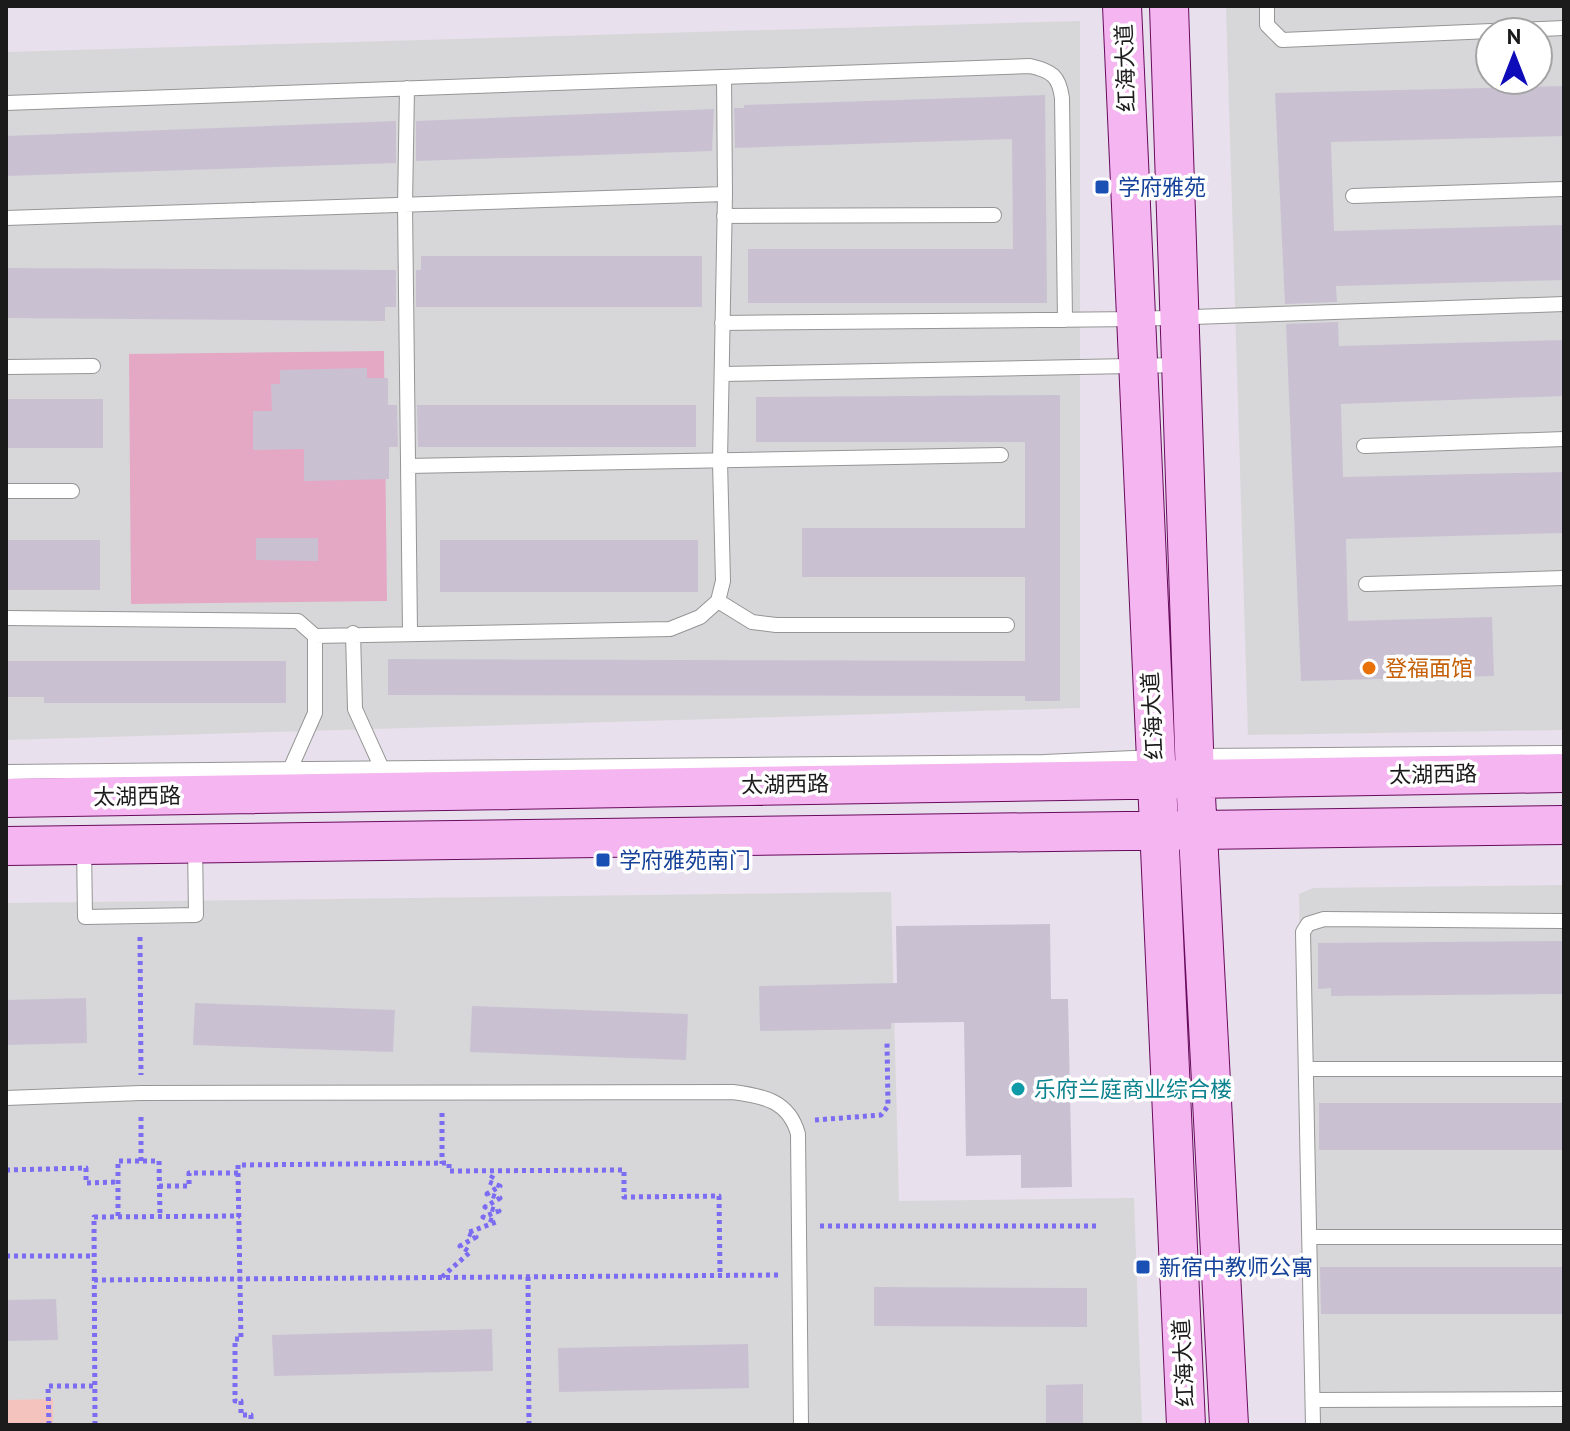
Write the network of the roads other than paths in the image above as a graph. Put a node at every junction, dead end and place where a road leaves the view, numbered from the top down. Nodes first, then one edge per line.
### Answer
1 (1122, 6) edge
2 (1169, 6) edge
3 (1267, 6) edge
4 (1564, 28) edge
5 (724, 77) junction
6 (407, 88) junction
7 (6, 103) edge
8 (1564, 189) edge
9 (725, 194) junction
10 (1353, 196) dead end
11 (405, 205) junction
12 (994, 215) dead end
13 (724, 216) junction
14 (6, 218) edge
15 (1564, 304) edge
16 (1180, 317) junction
17 (1136, 319) junction
18 (1065, 320) junction
19 (722, 323) junction
20 (1138, 365) junction
21 (1181, 365) junction
22 (93, 366) dead end
23 (6, 367) edge
24 (722, 374) junction
25 (1564, 439) edge
26 (1364, 446) dead end
27 (1001, 455) dead end
28 (720, 461) junction
29 (408, 466) junction
30 (6, 491) edge
31 (72, 491) dead end
32 (1564, 578) edge
33 (1366, 584) dead end
34 (718, 601) junction
35 (6, 618) edge
36 (1007, 625) dead end
37 (410, 632) junction
38 (353, 633) junction
39 (315, 636) junction
40 (1564, 753) edge
41 (1175, 763) junction
42 (6, 772) edge
43 (1564, 773) edge
44 (387, 780) junction
45 (285, 781) junction
46 (6, 798) edge
47 (1564, 825) edge
48 (1198, 831) junction
49 (1157, 832) junction
50 (195, 843) junction
51 (84, 845) junction
52 (6, 846) edge
53 (1564, 921) edge
54 (1306, 1069) junction
55 (1564, 1069) edge
56 (6, 1098) edge
57 (1310, 1237) junction
58 (1564, 1237) edge
59 (1564, 1399) edge
60 (1313, 1400) junction
61 (801, 1425) edge
62 (1186, 1425) edge
63 (1229, 1425) edge
64 (1313, 1425) edge

1 - 17 street, 红海大道
2 - 16 street, 红海大道
3 - 4 lane
5 - 6 lane
5 - 9 lane
5 - 18 lane
6 - 7 lane
6 - 11 lane
8 - 10 lane
9 - 11 lane
9 - 13 lane
11 - 14 lane
11 - 29 lane
12 - 13 lane
13 - 19 lane
15 - 16 lane
16 - 17 lane
16 - 21 street, 红海大道
17 - 18 lane
17 - 20 street, 红海大道
18 - 19 lane
19 - 24 lane
20 - 21 lane
20 - 24 lane
20 - 41 street, 红海大道
21 - 41 street, 红海大道
22 - 23 lane
24 - 28 lane
25 - 26 lane
27 - 28 lane
28 - 29 lane
28 - 34 lane
29 - 37 lane
30 - 31 lane
32 - 33 lane
34 - 36 lane
34 - 37 lane
35 - 39 lane
37 - 38 lane
38 - 39 lane
38 - 44 lane
39 - 45 lane
40 - 41 lane
41 - 43 street, 太湖西路
41 - 44 street, 太湖西路
41 - 48 street, 红海大道
41 - 49 street, 红海大道
42 - 45 lane
44 - 45 street, 太湖西路
45 - 46 street, 太湖西路
47 - 48 street
48 - 49 street
48 - 63 street, 红海大道
49 - 50 street
49 - 62 street, 红海大道
50 - 51 street
50 - 51 lane
51 - 52 street
53 - 54 lane
54 - 55 lane
54 - 57 lane
56 - 61 lane
57 - 58 lane
57 - 60 lane
59 - 60 lane
60 - 64 lane

